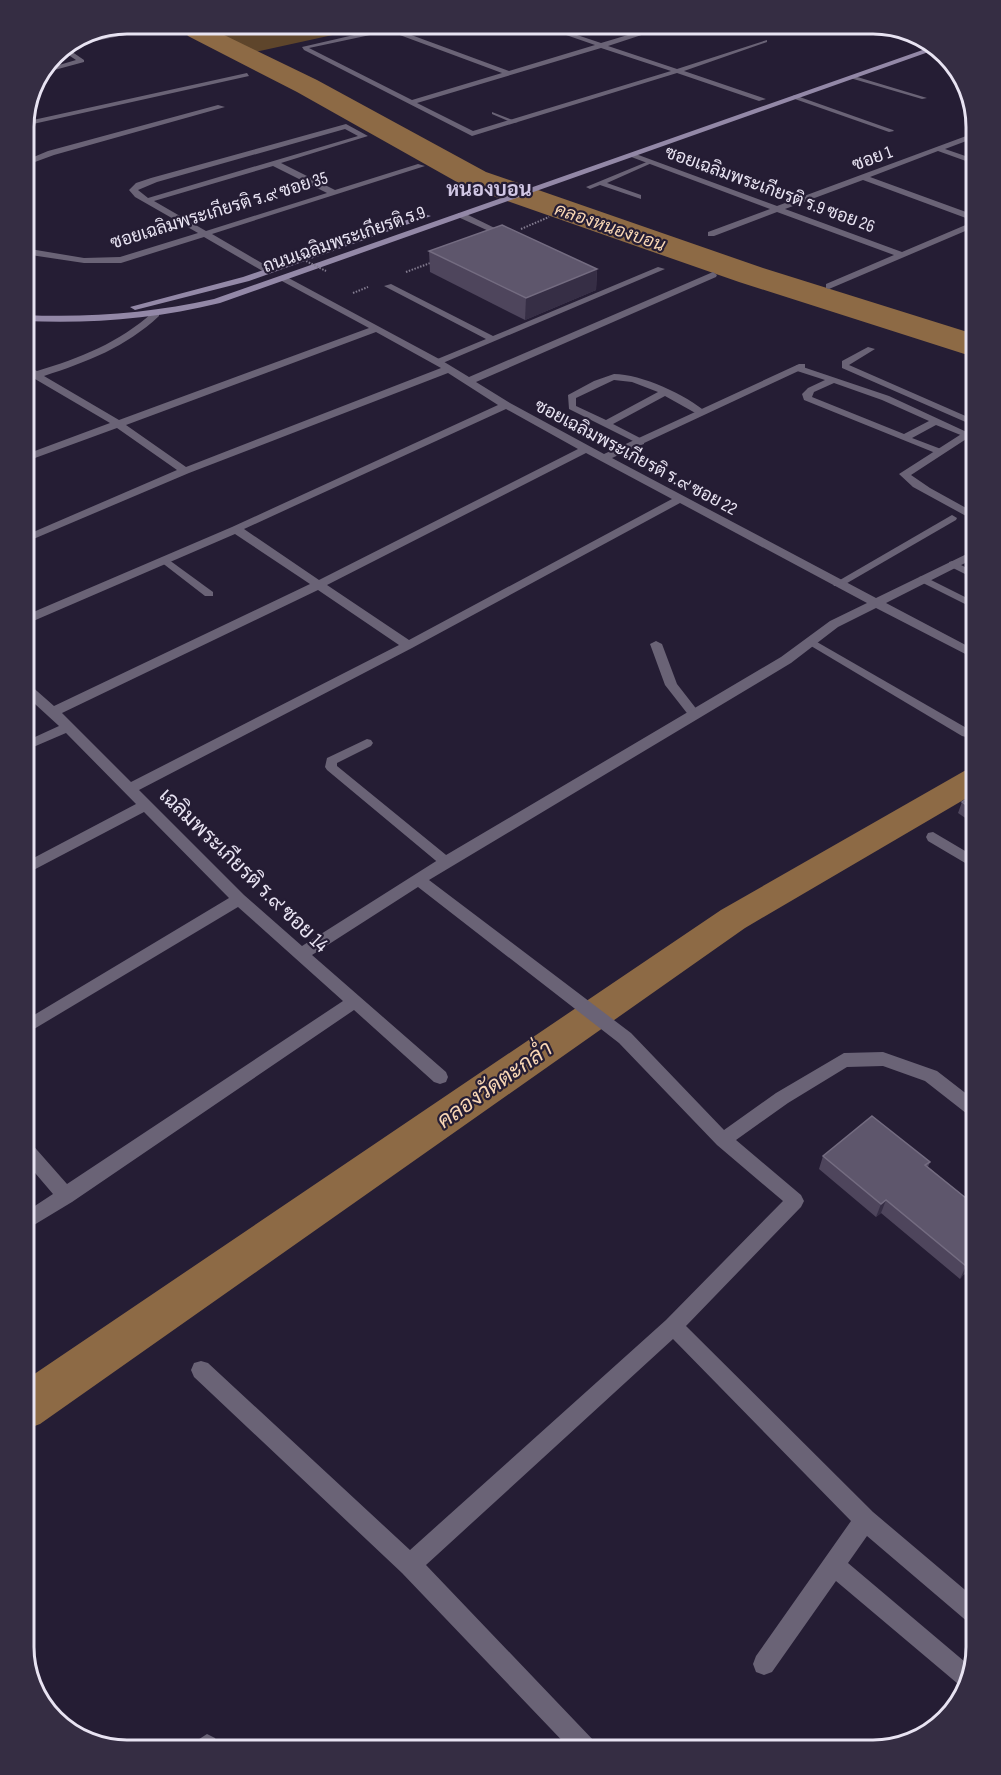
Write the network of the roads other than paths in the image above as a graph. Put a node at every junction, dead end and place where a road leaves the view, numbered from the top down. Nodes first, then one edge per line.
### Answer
1 (364, 34) edge
2 (404, 34) edge
3 (122, 35) edge
4 (568, 35) edge
5 (638, 35) edge
6 (103, 38) edge
7 (765, 41) dead end
8 (917, 45) edge
9 (602, 46) junction
10 (926, 51) edge
11 (71, 54) edge
12 (57, 67) edge
13 (677, 71) junction
14 (508, 73) junction
15 (247, 75) dead end
16 (852, 77) junction
17 (794, 97) junction
18 (924, 98) dead end
19 (762, 99) junction
20 (410, 103) junction
21 (220, 107) dead end
22 (728, 111) dead end
23 (494, 113) dead end
24 (35, 122) edge
25 (515, 122) junction
26 (891, 131) dead end
27 (966, 138) edge
28 (938, 149) junction
29 (630, 155) junction
30 (966, 159) edge
31 (35, 160) edge
32 (651, 162) junction
33 (274, 163) junction
34 (421, 166) dead end
35 (863, 177) junction
36 (601, 183) junction
37 (590, 187) dead end
38 (496, 192) dead end
39 (333, 193) junction
40 (638, 197) dead end
41 (149, 200) junction
42 (777, 209) junction
43 (461, 215) junction
44 (966, 217) edge
45 (966, 226) edge
46 (203, 233) junction
47 (711, 234) dead end
48 (505, 235) edge
49 (35, 253) edge
50 (899, 254) junction
51 (661, 269) dead end
52 (269, 272) junction
53 (713, 275) dead end
54 (283, 279) junction
55 (388, 286) dead end
56 (829, 286) dead end
57 (35, 310) edge
58 (156, 314) junction
59 (35, 318) edge
60 (375, 329) junction
61 (493, 339) junction
62 (871, 348) dead end
63 (438, 362) junction
64 (799, 367) joint
65 (449, 369) junction
66 (36, 375) joint
67 (833, 380) junction
68 (469, 381) junction
69 (663, 393) junction
70 (506, 405) junction
71 (702, 413) junction
72 (936, 421) junction
73 (966, 421) edge
74 (117, 423) junction
75 (606, 424) junction
76 (966, 434) joint
77 (904, 438) junction
78 (641, 442) junction
79 (586, 449) junction
80 (938, 452) junction
81 (35, 455) edge
82 (604, 458) junction
83 (185, 471) junction
84 (678, 500) junction
85 (966, 511) edge
86 (952, 518) dead end
87 (236, 529) junction
88 (35, 535) edge
89 (966, 558) edge
90 (165, 560) junction
91 (953, 564) junction
92 (966, 570) edge
93 (923, 579) junction
94 (838, 584) junction
95 (318, 585) junction
96 (209, 594) dead end
97 (966, 601) edge
98 (875, 603) junction
99 (35, 616) edge
100 (810, 641) junction
101 (408, 645) junction
102 (656, 645) dead end
103 (966, 650) edge
104 (35, 696) edge
105 (52, 712) junction
106 (694, 714) junction
107 (68, 727) junction
108 (966, 733) dead end
109 (35, 742) edge
110 (367, 743) dead end
111 (129, 789) junction
112 (145, 805) junction
113 (933, 837) dead end
114 (966, 857) edge
115 (446, 862) junction
116 (35, 864) edge
117 (418, 879) junction
118 (239, 899) junction
119 (301, 954) junction
120 (355, 1002) junction
121 (34, 1023) edge
122 (440, 1077) dead end
123 (966, 1103) edge
124 (723, 1140) junction
125 (34, 1159) edge
126 (66, 1196) junction
127 (34, 1216) edge
128 (673, 1326) junction
129 (201, 1370) dead end
130 (865, 1520) junction
131 (410, 1565) junction
132 (834, 1565) junction
133 (966, 1606) edge
134 (764, 1664) dead end
135 (962, 1674) edge
136 (577, 1740) edge

1 - 20 street
2 - 14 street
3 - 6 street
4 - 9 street
5 - 9 street
7 - 13 street
8 - 19 main road
9 - 13 street
9 - 14 street
10 - 16 main road, ถนนเฉลิมพระเกียรติ ร.9
11 - 12 street
13 - 19 street
13 - 25 street
14 - 20 street
15 - 24 street
16 - 17 main road, ถนนเฉลิมพระเกียรติ ร.9
16 - 18 lane
17 - 26 lane
17 - 29 main road, ถนนเฉลิมพระเกียรติ ร.9
19 - 22 main road
20 - 25 street
21 - 31 street
23 - 25 lane
27 - 28 street, ซอย 1
28 - 30 street
28 - 35 street, ซอย 1
29 - 32 street, ซอยเฉลิมพระเกียรติ ร.9 ซอย 26
29 - 43 main road, ถนนเฉลิมพระเกียรติ ร.9
32 - 36 lane
32 - 42 street, ซอยเฉลิมพระเกียรติ ร.9 ซอย 26
33 - 39 street
33 - 41 street
33 - 41 street
34 - 39 street, ซอยเฉลิมพระเกียรติ ร.๙ ซอย 35
35 - 42 street, ซอย 1
35 - 44 street
36 - 37 lane
36 - 40 lane
38 - 52 main road, ถนนเฉลิมพระเกียรติ ร.9
39 - 46 street, ซอยเฉลิมพระเกียรติ ร.๙ ซอย 35
41 - 46 street
42 - 47 street, ซอย 1
42 - 50 street, ซอยเฉลิมพระเกียรติ ร.9 ซอย 26
43 - 48 lane
43 - 54 main road, ถนนเฉลิมพระเกียรติ ร.9
45 - 50 street
46 - 49 street, ซอยเฉลิมพระเกียรติ ร.๙ ซอย 35
46 - 52 street
50 - 56 street
51 - 61 lane
52 - 54 main road
52 - 57 main road, ถนนเฉลิมพระเกียรติ ร.9
53 - 68 street
54 - 58 main road, ถนนเฉลิมพระเกียรติ ร.9
54 - 60 street, ซอยเฉลิมพระเกียรติ ร.๙ ซอย 22
55 - 61 lane
58 - 59 main road, ถนนเฉลิมพระเกียรติ ร.9
58 - 66 street
60 - 63 street, ซอยเฉลิมพระเกียรติ ร.๙ ซอย 22
60 - 74 street
61 - 63 lane
62 - 73 lane
63 - 65 street, ซอยเฉลิมพระเกียรติ ร.๙ ซอย 22
64 - 67 lane
64 - 71 street
65 - 68 street, ซอยเฉลิมพระเกียรติ ร.๙ ซอย 22
65 - 83 street
66 - 74 street
67 - 72 lane
67 - 77 lane
68 - 70 street, ซอยเฉลิมพระเกียรติ ร.๙ ซอย 22
69 - 71 lane
69 - 75 lane
69 - 75 lane
70 - 79 street, ซอยเฉลิมพระเกียรติ ร.๙ ซอย 22
70 - 87 street
71 - 78 street
72 - 76 lane
72 - 77 lane
74 - 81 street
74 - 83 street
75 - 78 lane
76 - 80 street
77 - 80 lane
78 - 82 street
79 - 82 street, ซอยเฉลิมพระเกียรติ ร.๙ ซอย 22
79 - 95 street
80 - 85 street
82 - 84 street, ซอยเฉลิมพระเกียรติ ร.๙ ซอย 22
83 - 88 street
84 - 94 street, ซอยเฉลิมพระเกียรติ ร.๙ ซอย 22
84 - 101 street
86 - 94 lane
87 - 90 street
87 - 95 street
89 - 91 street
90 - 96 lane
90 - 99 street
91 - 92 lane
91 - 93 street
93 - 97 lane
93 - 98 street
94 - 98 street, ซอยเฉลิมพระเกียรติ ร.๙ ซอย 22
95 - 101 street
95 - 105 street
98 - 100 street
98 - 103 street, ซอยเฉลิมพระเกียรติ ร.๙ ซอย 22
100 - 106 street
100 - 108 lane
101 - 111 street
102 - 106 lane
104 - 105 street, เฉลิมพระเกียรติ ร.๙ ซอย 14
105 - 107 street, เฉลิมพระเกียรติ ร.๙ ซอย 14
106 - 115 street
107 - 109 street
107 - 111 street, เฉลิมพระเกียรติ ร.๙ ซอย 14
110 - 115 lane
111 - 112 street, เฉลิมพระเกียรติ ร.๙ ซอย 14
112 - 116 street
112 - 118 street, เฉลิมพระเกียรติ ร.๙ ซอย 14
113 - 114 street
115 - 117 street
117 - 119 street
117 - 124 street
118 - 119 street, เฉลิมพระเกียรติ ร.๙ ซอย 14
118 - 121 street
119 - 120 street, เฉลิมพระเกียรติ ร.๙ ซอย 14
120 - 122 street, เฉลิมพระเกียรติ ร.๙ ซอย 14
120 - 126 street
123 - 124 street
124 - 128 street
125 - 126 street
126 - 127 street
128 - 130 street
128 - 131 street
129 - 131 street
130 - 132 street
130 - 133 street
131 - 136 street
132 - 134 street
132 - 135 street

